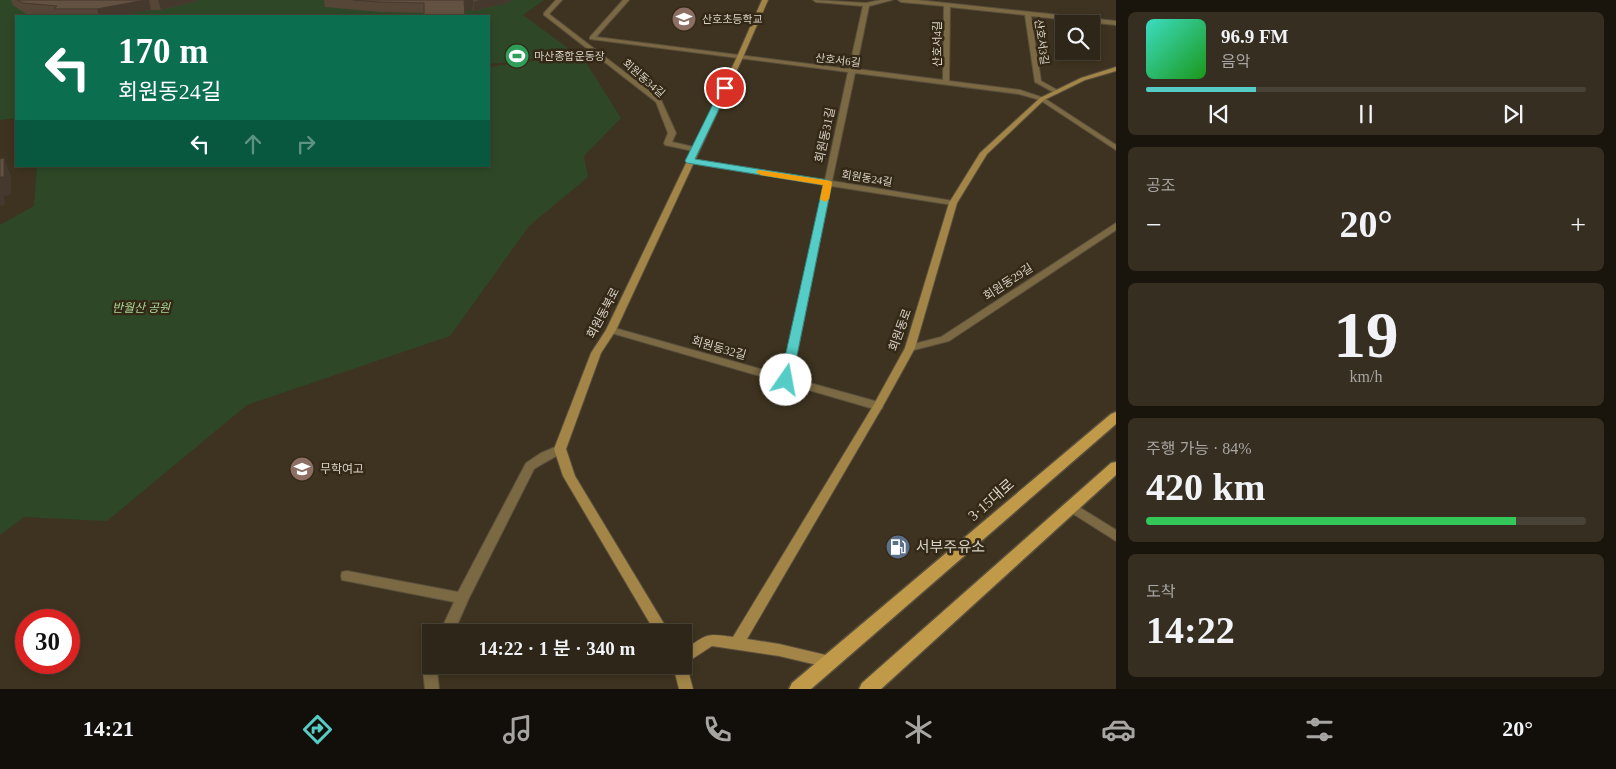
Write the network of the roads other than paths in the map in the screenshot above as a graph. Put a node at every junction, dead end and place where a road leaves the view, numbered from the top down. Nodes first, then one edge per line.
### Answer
1 (559, 0) edge
2 (626, 0) edge
3 (765, 0) edge
4 (816, 0) edge
5 (889, 0) edge
6 (901, 0) edge
7 (866, 5) junction
8 (947, 5) junction
9 (1028, 14) junction
10 (1116, 23) edge
11 (592, 38) junction
12 (584, 43) junction
13 (740, 57) junction
14 (1116, 69) edge
15 (852, 72) junction
16 (946, 83) junction
17 (1057, 92) junction
18 (1042, 99) junction
19 (1116, 148) edge
20 (695, 150) junction
21 (690, 161) junction
22 (828, 183) junction
23 (953, 203) junction
24 (1116, 226) edge
25 (611, 330) junction
26 (910, 348) junction
27 (786, 380) junction
28 (878, 406) junction
29 (1116, 417) edge
30 (560, 449) junction
31 (1116, 467) edge
32 (1071, 507) junction
33 (1116, 536) edge
34 (347, 576) dead end
35 (462, 598) junction
36 (451, 624) edge
37 (657, 624) edge
38 (737, 644) junction
39 (692, 652) edge
40 (830, 662) junction
41 (430, 674) edge
42 (682, 674) edge
43 (432, 689) edge
44 (686, 689) edge
45 (798, 689) edge
46 (868, 689) edge

1 - 12 street
2 - 11 street
3 - 13 main road, 회원동북로
4 - 7 street
5 - 7 street
6 - 8 street
7 - 15 street, 회원동31길
8 - 9 street
8 - 16 street, 산호서4길
9 - 10 street
9 - 17 street, 산호서3길
11 - 12 street
11 - 13 street, 산호서6길
12 - 20 street, 회원동34길
13 - 15 street, 산호서6길
13 - 20 main road, 회원동북로
14 - 17 main road, 회원동로
15 - 16 street, 산호서6길
15 - 22 street, 회원동31길
16 - 18 street, 산호서6길
17 - 18 main road, 회원동로
18 - 19 street, 산호서6길
18 - 23 main road, 회원동로
20 - 21 main road, 회원동북로
21 - 22 street, 회원동24길
21 - 25 main road, 회원동북로
22 - 23 street, 회원동24길
22 - 27 street, 회원동31길
23 - 26 main road, 회원동로
24 - 26 street, 회원동29길
25 - 27 street, 회원동32길
25 - 30 main road, 회원동북로
26 - 28 main road, 회원동로
27 - 28 street, 회원동32길
28 - 38 main road, 회원동로
29 - 40 main road, 3·15대로
30 - 35 street
30 - 37 main road
31 - 32 main road
32 - 33 street
32 - 46 main road
34 - 35 street
35 - 36 street
38 - 39 main road
38 - 40 main road
40 - 45 main road, 3·15대로
41 - 43 street
42 - 44 main road

